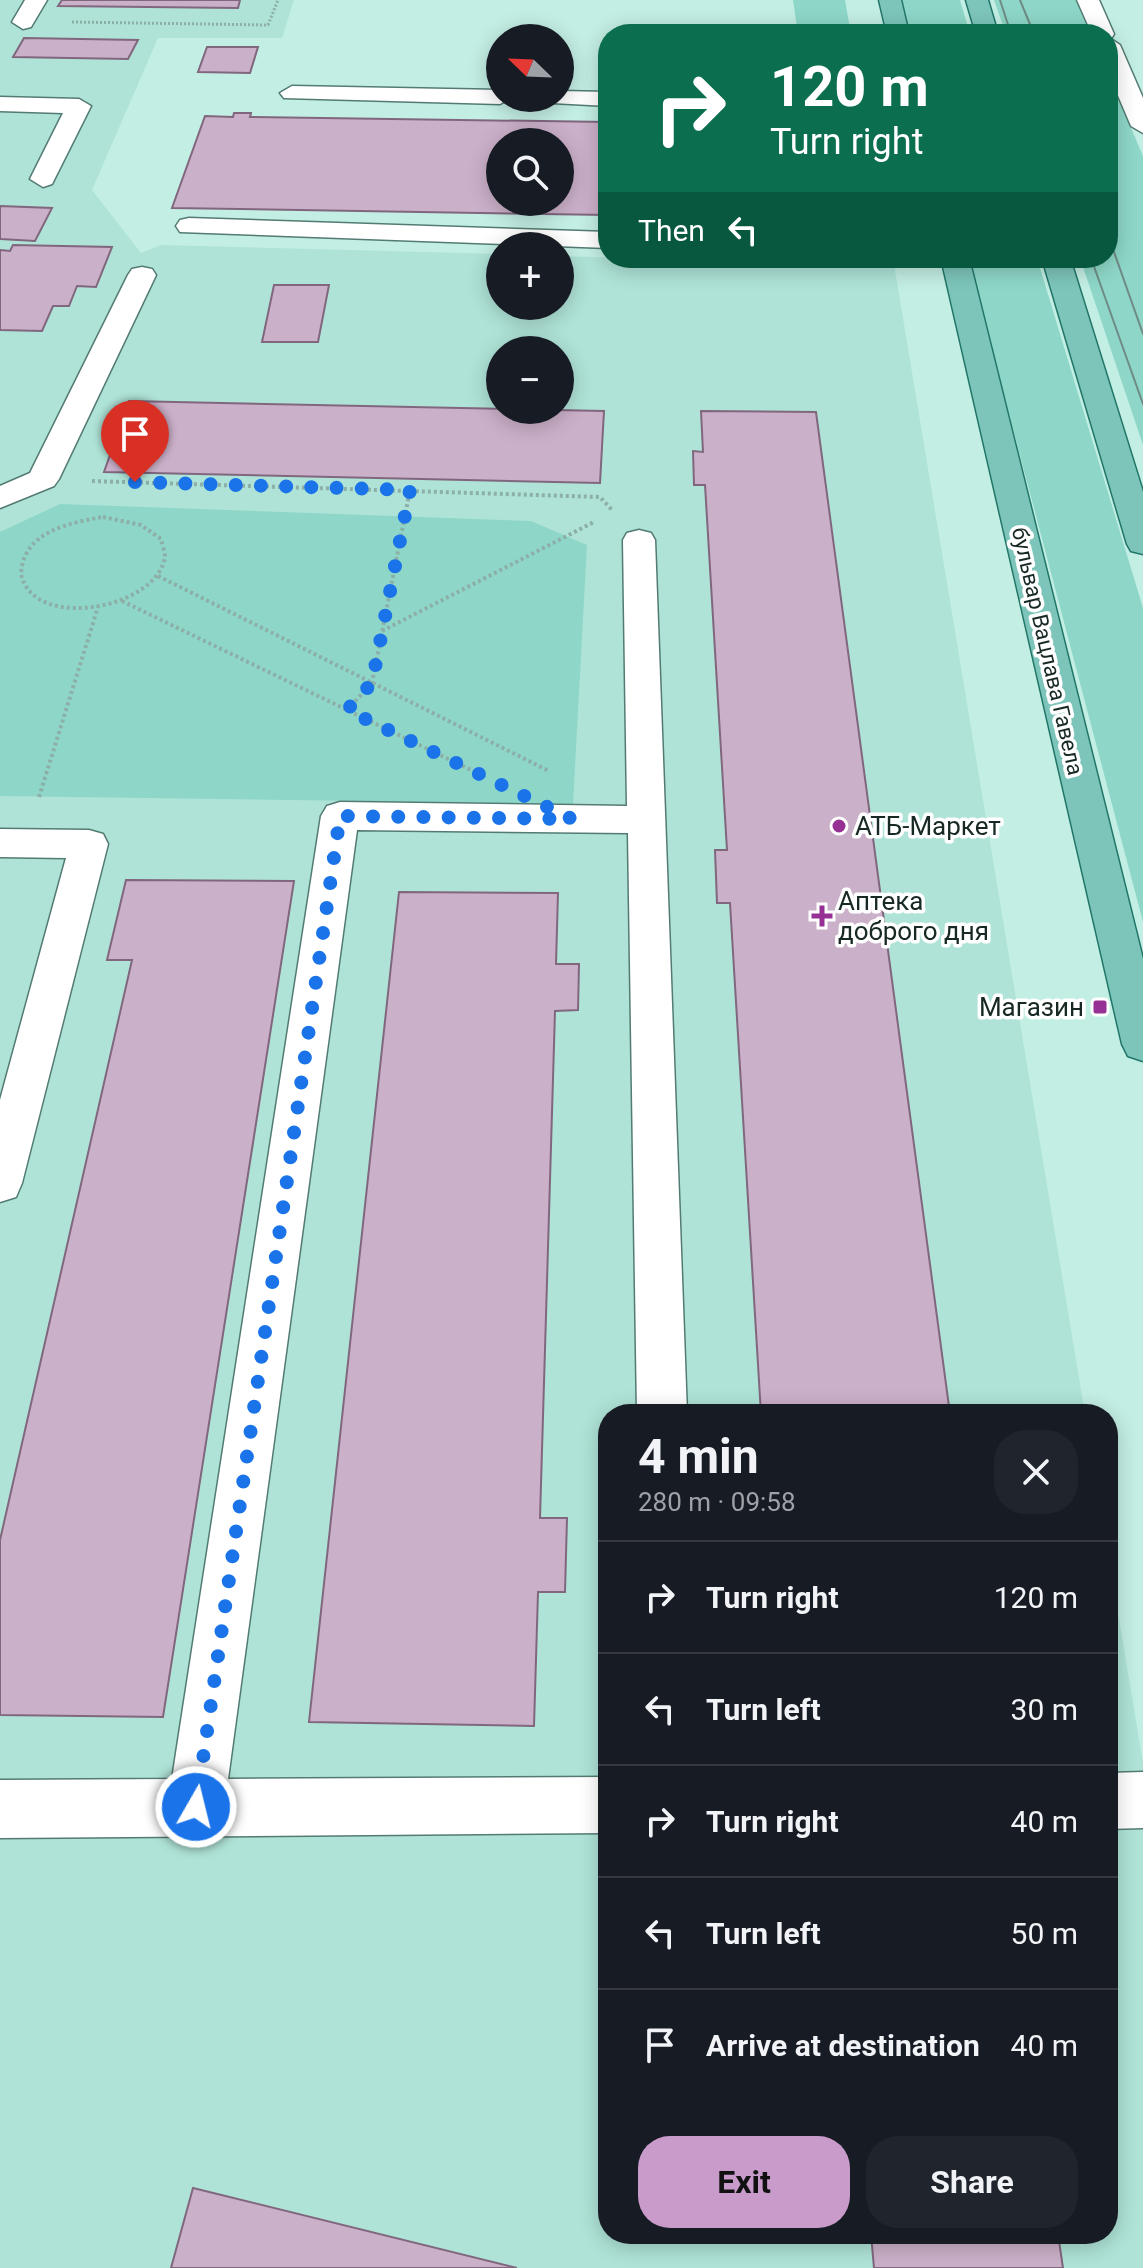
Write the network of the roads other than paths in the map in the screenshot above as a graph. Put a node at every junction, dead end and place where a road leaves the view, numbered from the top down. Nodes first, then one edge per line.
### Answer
1 (36, 0) edge
2 (890, 0) edge
3 (977, 0) edge
4 (1088, 0) edge
5 (23, 22) road end
6 (896, 24) edge
7 (984, 24) edge
8 (1099, 24) edge
9 (1118, 68) edge
10 (292, 93) dead end
11 (486, 97) edge
12 (574, 98) edge
13 (598, 99) edge
14 (0, 104) edge
15 (1143, 126) edge
16 (43, 179) dead end
17 (189, 226) dead end
18 (598, 240) edge
19 (957, 268) edge
20 (1059, 268) edge
21 (142, 275) dead end
22 (0, 498) edge
23 (639, 540) dead end
24 (1143, 544) edge
25 (646, 820) junction
26 (12, 843) edge
27 (1143, 1044) edge
28 (0, 1183) edge
29 (662, 1404) edge
30 (1143, 1800) edge
31 (1118, 1801) edge
32 (598, 1805) edge
33 (196, 1807) junction
34 (0, 1809) edge

1 - 5 street
2 - 6 main road
3 - 7 main road
4 - 8 street
9 - 15 street
10 - 11 street
12 - 13 street
14 - 16 street
17 - 18 street
19 - 27 main road, бульвар Вацлава Гавела
20 - 24 main road
21 - 22 street
23 - 25 street
25 - 29 street
25 - 33 street
26 - 28 street
30 - 31 street
32 - 33 street
33 - 34 street

